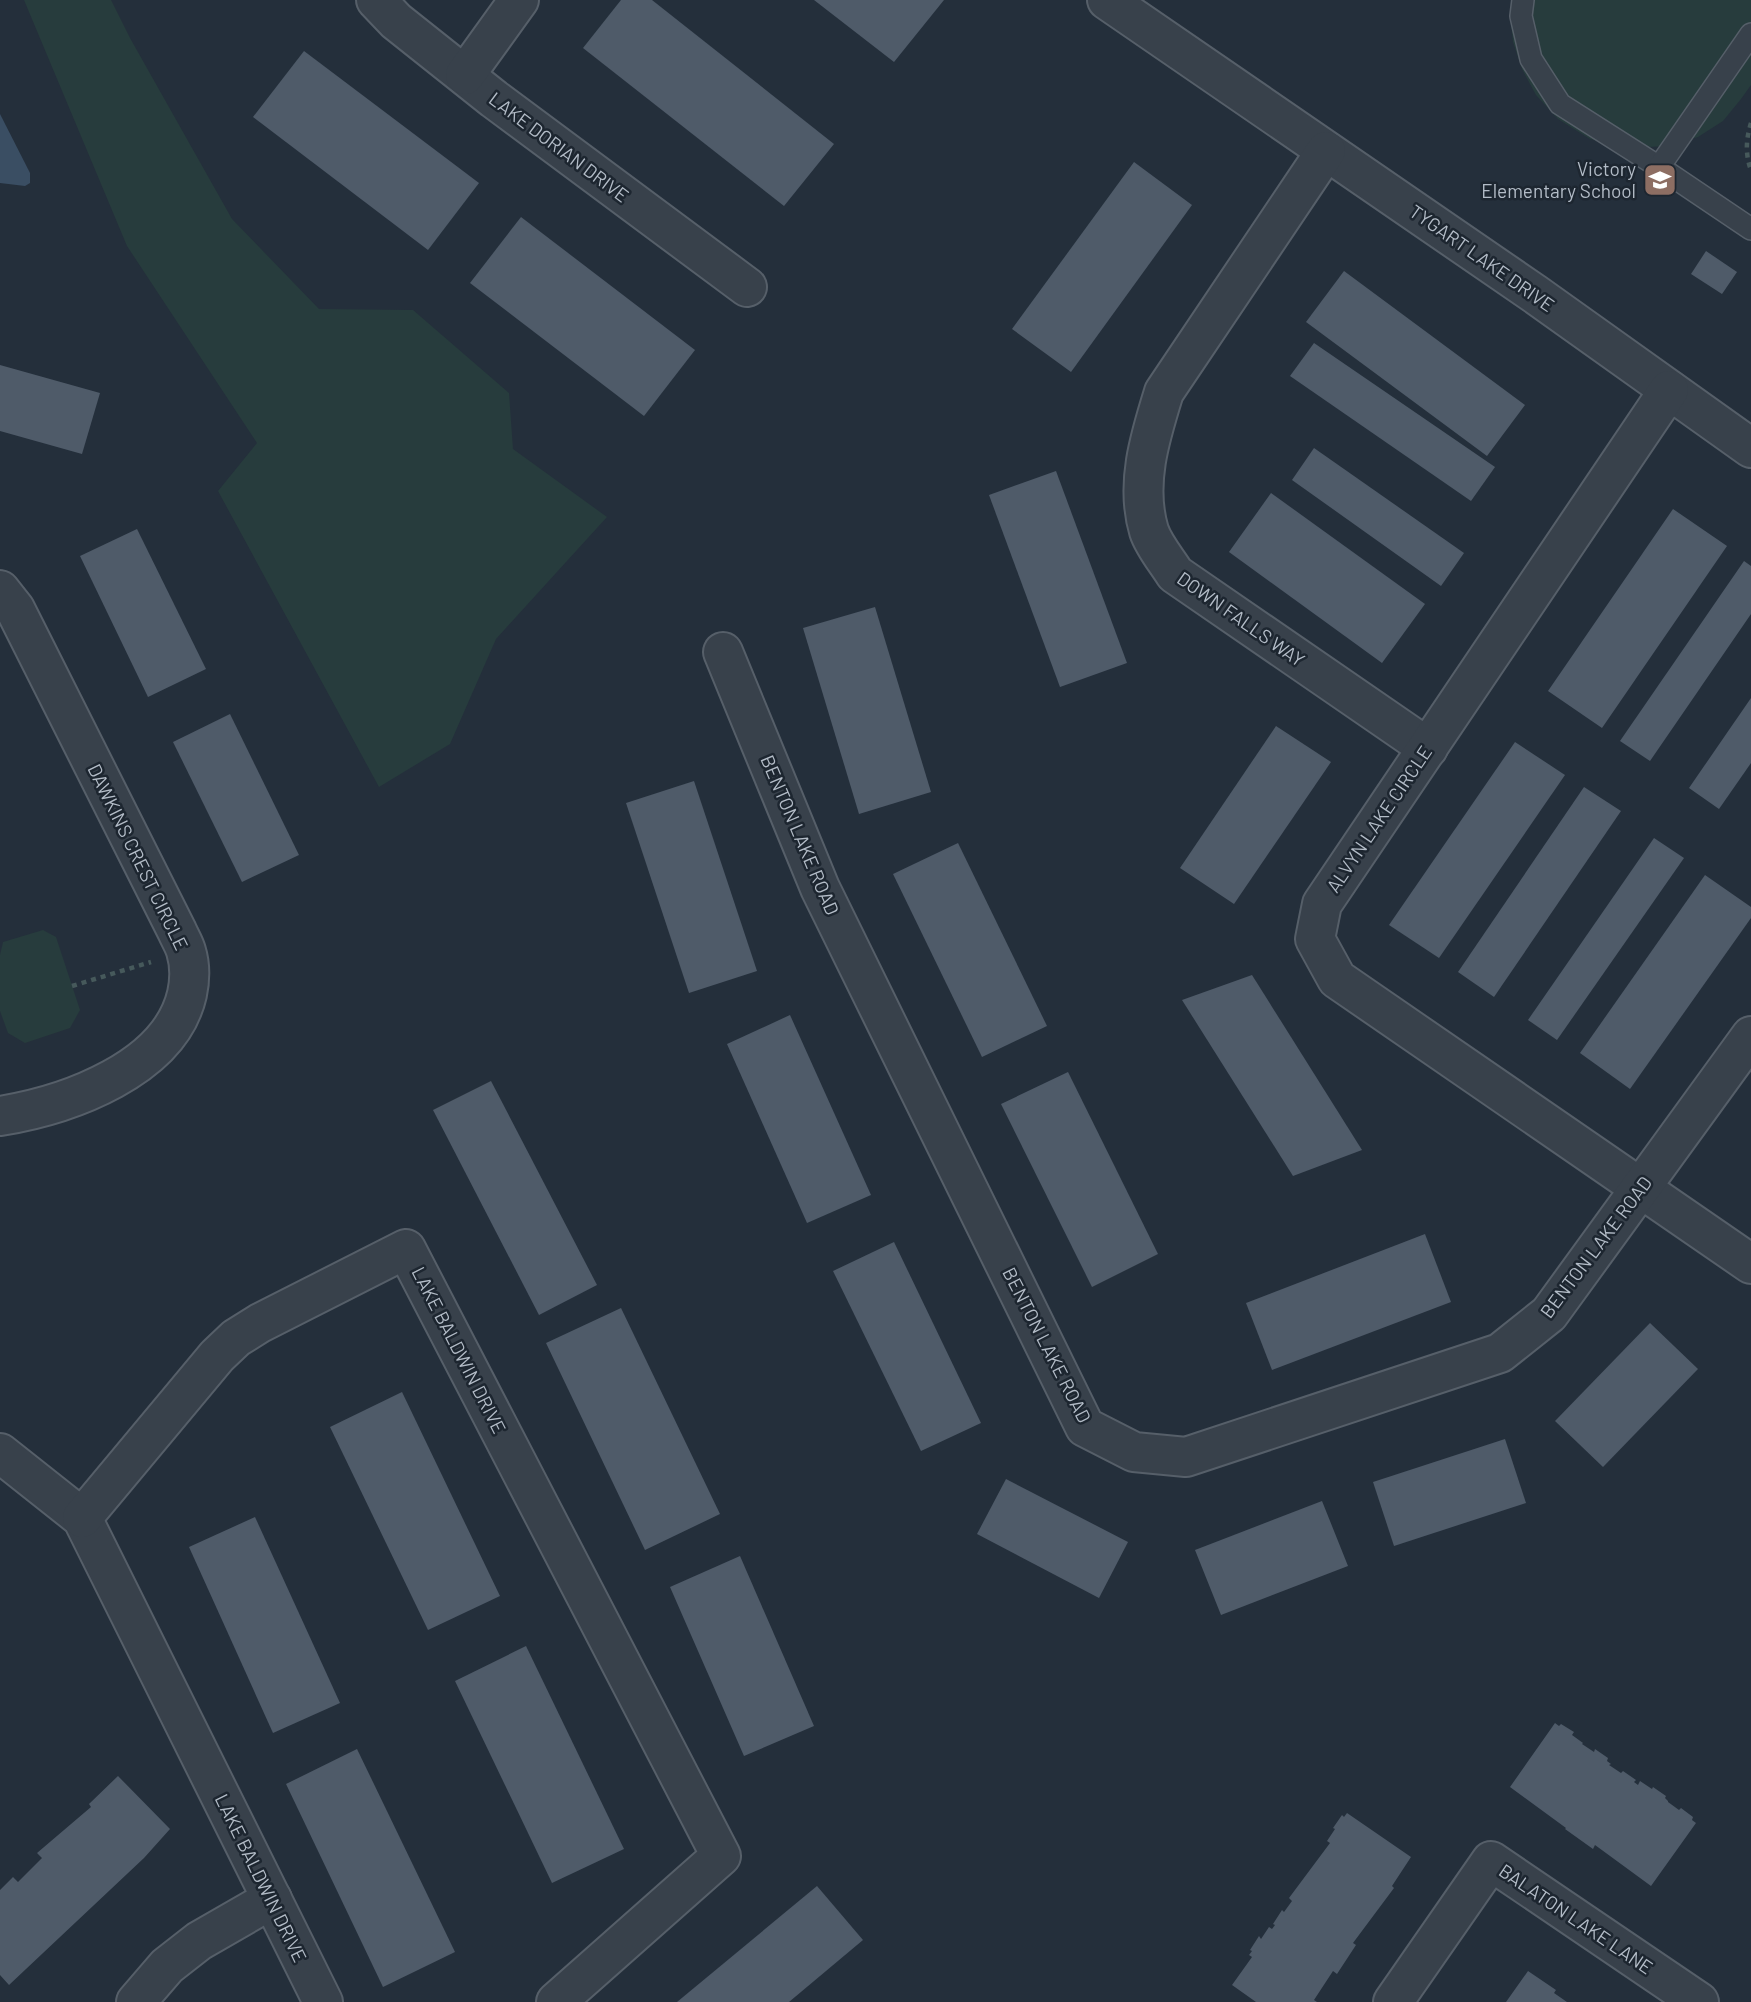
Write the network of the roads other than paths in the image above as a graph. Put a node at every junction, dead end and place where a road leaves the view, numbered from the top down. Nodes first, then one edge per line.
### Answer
1 (376, 0) edge
2 (519, 0) edge
3 (1107, 0) edge
4 (1523, 0) edge
5 (1751, 34) edge
6 (465, 75) junction
7 (1326, 151) junction
8 (1659, 167) junction
9 (1751, 229) edge
10 (747, 287) dead end
11 (1669, 390) junction
12 (1751, 448) edge
13 (0, 590) edge
14 (723, 652) dead end
15 (1428, 748) junction
16 (1751, 1036) edge
17 (0, 1116) edge
18 (1641, 1188) junction
19 (1751, 1264) edge
20 (0, 1453) edge
21 (82, 1518) junction
22 (272, 1899) junction
23 (136, 2002) edge
24 (323, 2002) edge
25 (556, 2002) edge
26 (1393, 2002) edge
27 (1699, 2002) edge

1 - 6 street, LAKE DORIAN DRIVE
2 - 6 street
3 - 7 street, TYGART LAKE DRIVE
4 - 8 lane
5 - 8 lane
6 - 10 street, LAKE DORIAN DRIVE
7 - 11 street, TYGART LAKE DRIVE
7 - 15 street, DOWN FALLS WAY
8 - 9 lane
11 - 12 street, TYGART LAKE DRIVE
11 - 15 street, ALVYN LAKE CIRCLE
13 - 17 street, DAWKINS CREST CIRCLE
14 - 18 street, BENTON LAKE ROAD
15 - 18 street, ALVYN LAKE CIRCLE
16 - 18 street, BENTON LAKE ROAD
18 - 19 street, ALVYN LAKE CIRCLE
20 - 21 street
21 - 22 street, LAKE BALDWIN DRIVE
21 - 25 street, LAKE BALDWIN DRIVE
22 - 23 street
22 - 24 street, LAKE BALDWIN DRIVE
26 - 27 street, BALATON LAKE LANE

